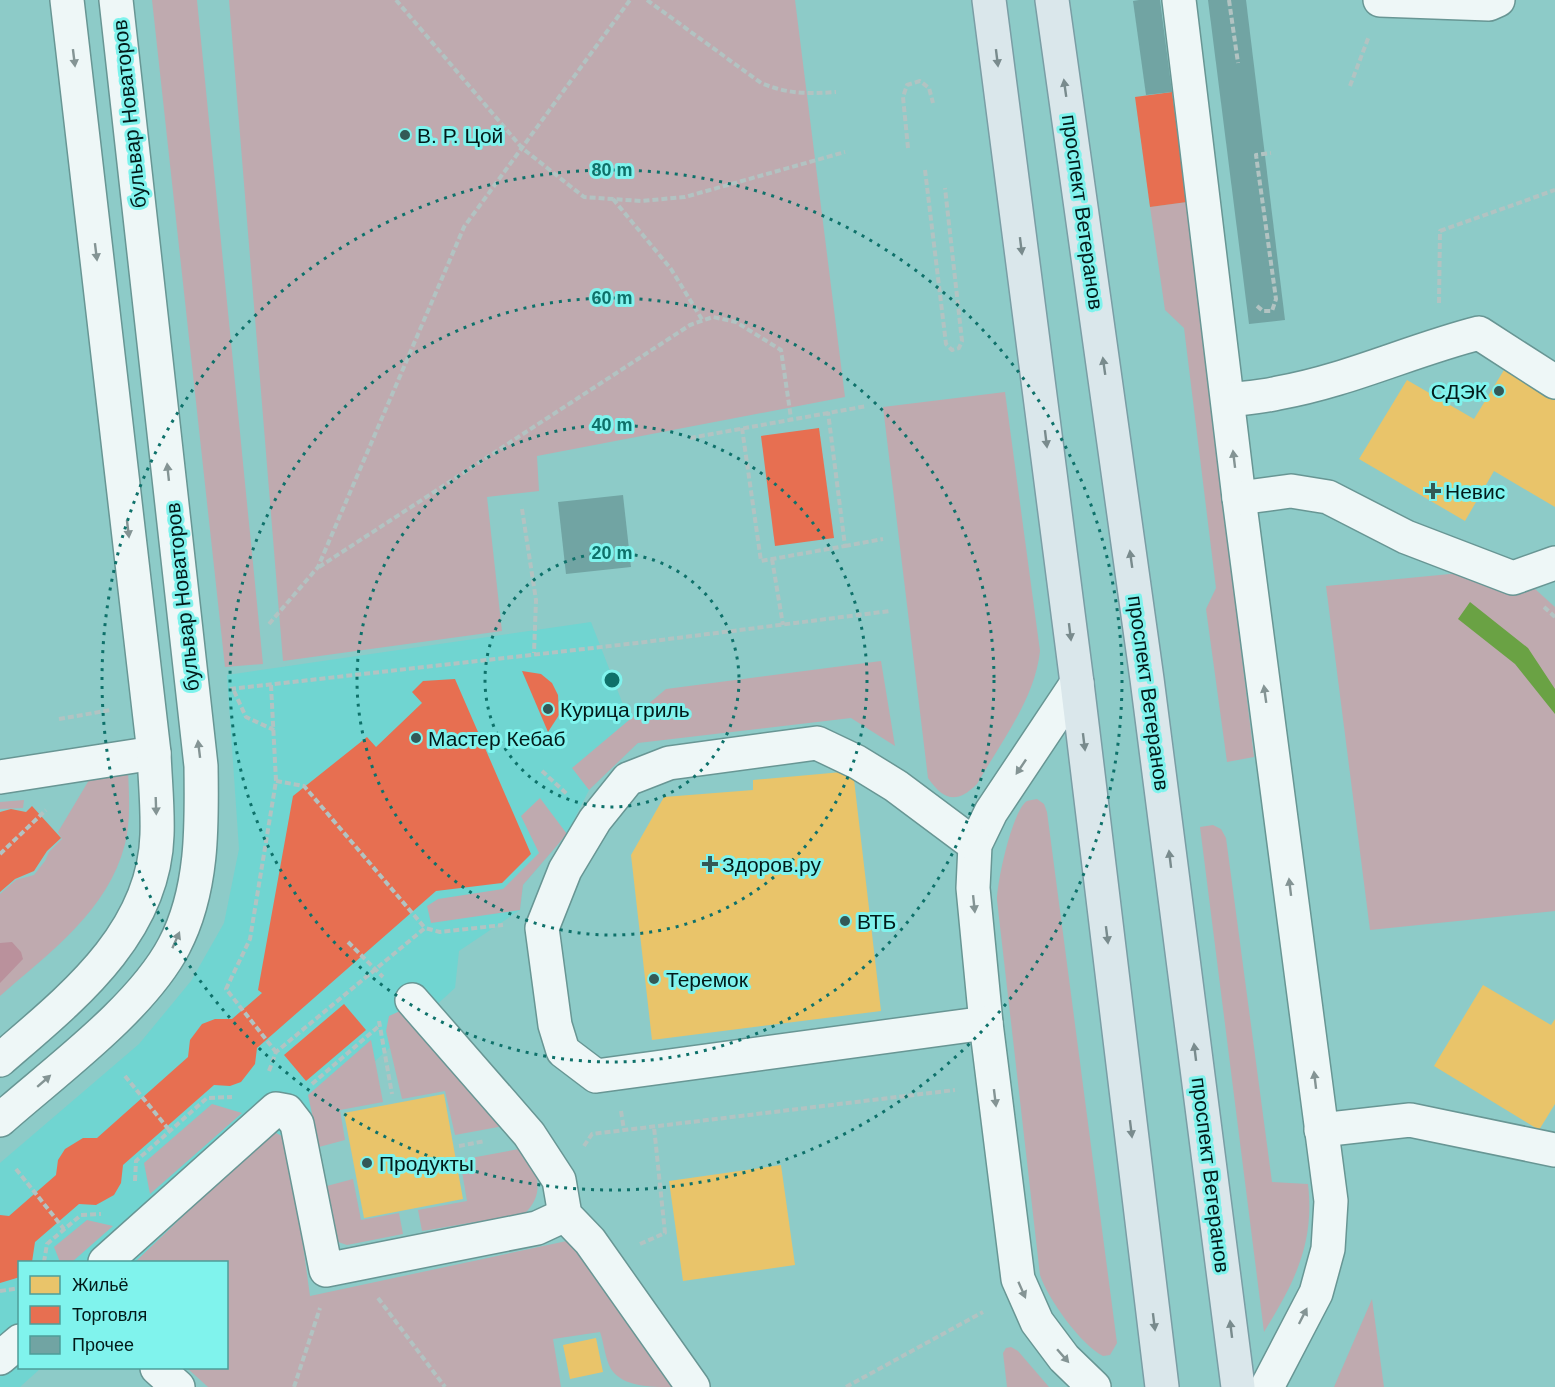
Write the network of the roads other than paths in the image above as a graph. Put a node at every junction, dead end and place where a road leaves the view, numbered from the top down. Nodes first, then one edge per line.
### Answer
1 (67, 0) edge
2 (116, 0) edge
3 (989, 0) edge
4 (1052, 0) edge
5 (1179, 0) edge
6 (1380, 0) edge
7 (1498, 0) edge
8 (1555, 382) edge
9 (1228, 400) junction
10 (1239, 498) junction
11 (1555, 563) edge
12 (1077, 684) junction
13 (154, 753) junction
14 (0, 777) edge
15 (975, 845) junction
16 (412, 1000) road end
17 (986, 1023) junction
18 (0, 1060) edge
19 (0, 1120) edge
20 (1321, 1130) junction
21 (1555, 1150) edge
22 (565, 1215) junction
23 (107, 1261) edge
24 (18, 1343) edge
25 (0, 1358) edge
26 (158, 1369) edge
27 (178, 1387) edge
28 (693, 1387) edge
29 (1094, 1387) edge
30 (1162, 1387) edge
31 (1238, 1387) edge
32 (1267, 1387) edge

1 -> 13 street
19 -> 2 street, бульвар Новаторов
3 -> 12 main road
31 -> 4 main road, проспект Ветеранов
5 - 9 street
6 - 7 street
8 - 9 street
10 -> 9 street
10 - 11 street
20 -> 10 street
12 -> 15 street
12 -> 30 main road
13 - 14 street
13 -> 18 street
15 -> 17 street
15 - 17 street
16 - 22 street
17 -> 29 street
20 - 21 street
32 -> 20 street
22 - 23 street
22 - 28 street
24 - 25 street
26 - 27 street

